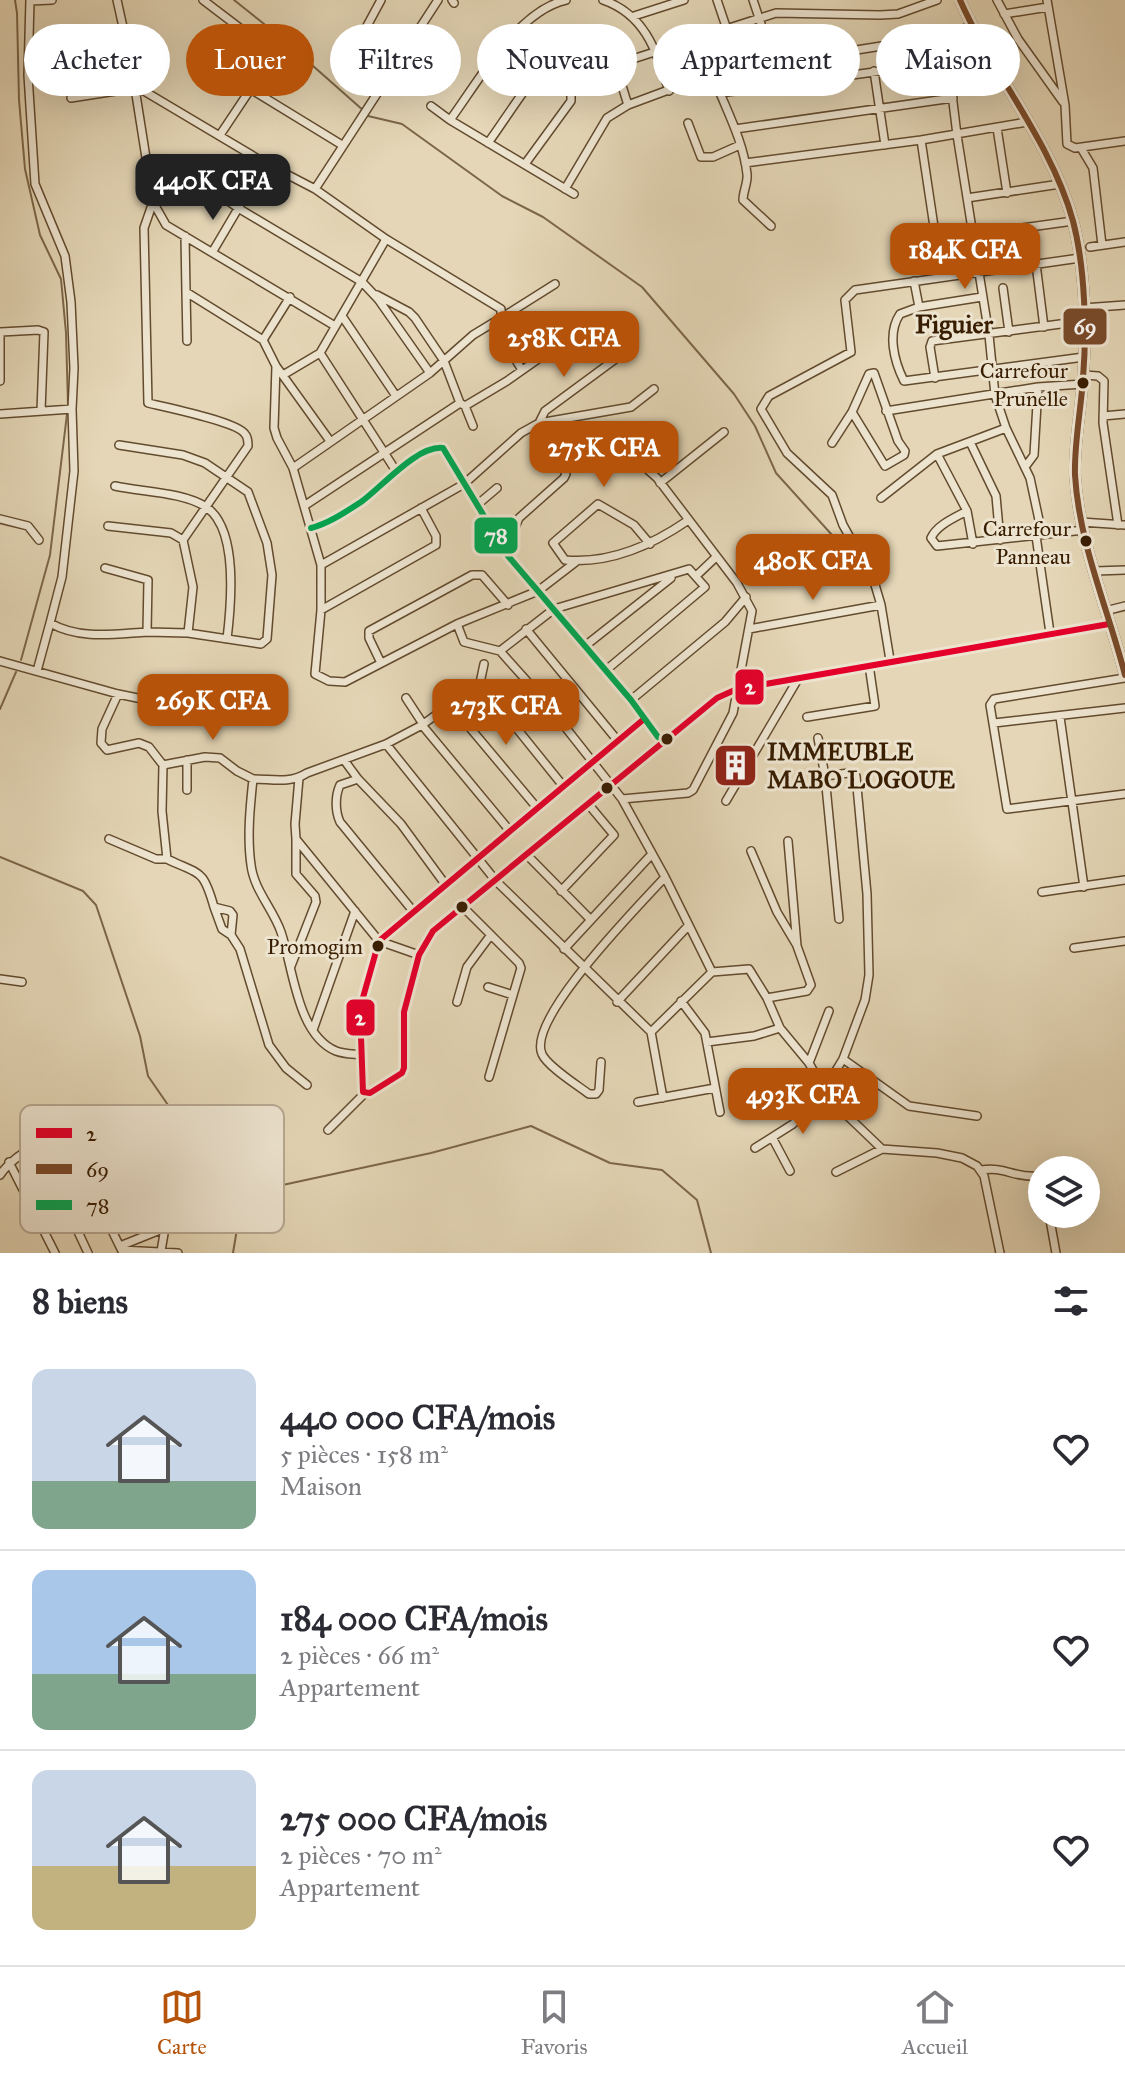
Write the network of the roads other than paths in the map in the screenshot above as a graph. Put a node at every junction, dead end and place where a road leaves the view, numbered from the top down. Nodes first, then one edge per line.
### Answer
1 (30, 0) edge
2 (52, 0) edge
3 (117, 0) edge
4 (203, 0) edge
5 (381, 0) edge
6 (438, 0) edge
7 (566, 0) edge
8 (603, 0) edge
9 (684, 0) edge
10 (717, 0) edge
11 (753, 0) edge
12 (937, 0) edge
13 (960, 0) edge
14 (997, 0) edge
15 (916, 4) edge
16 (1048, 4) edge
17 (1004, 14) junction
18 (634, 16) junction
19 (759, 18) junction
20 (122, 24) edge
21 (235, 24) edge
22 (368, 24) edge
23 (526, 24) edge
24 (725, 24) edge
25 (739, 24) edge
26 (761, 24) edge
27 (970, 24) edge
28 (653, 46) edge
29 (874, 71) joint
30 (860, 73) edge
31 (477, 83) edge
32 (84, 96) edge
33 (136, 96) edge
34 (153, 96) edge
35 (248, 96) edge
36 (262, 96) edge
37 (522, 96) edge
38 (571, 96) edge
39 (625, 96) edge
40 (654, 96) edge
41 (721, 96) edge
42 (1012, 96) edge
43 (71, 98) dead end
44 (953, 98) joint
45 (628, 105) junction
46 (1065, 105) junction
47 (431, 106) dead end
48 (879, 108) junction
49 (450, 120) junction
50 (1027, 122) junction
51 (688, 123) dead end
52 (997, 128) junction
53 (735, 129) junction
54 (220, 135) junction
55 (957, 135) junction
56 (921, 140) junction
57 (1125, 141) edge
58 (488, 143) junction
59 (342, 145) junction
60 (740, 145) junction
61 (885, 145) junction
62 (1081, 148) junction
63 (265, 163) junction
64 (745, 163) junction
65 (525, 164) junction
66 (1060, 184) junction
67 (210, 188) dead end
68 (315, 189) junction
69 (565, 189) junction
70 (1007, 193) junction
71 (574, 194) dead end
72 (967, 198) junction
73 (153, 202) junction
74 (238, 208) junction
75 (1073, 221) junction
76 (771, 226) dead end
77 (185, 236) junction
78 (973, 236) junction
79 (386, 239) junction
80 (1125, 242) edge
81 (1102, 245) junction
82 (1090, 247) dead end
83 (213, 251) junction
84 (1080, 258) junction
85 (1036, 264) junction
86 (978, 272) junction
87 (914, 281) junction
88 (362, 282) junction
89 (555, 284) dead end
90 (1003, 288) dead end
91 (186, 292) junction
92 (372, 292) junction
93 (290, 297) junction
94 (982, 297) junction
95 (1124, 305) edge
96 (919, 307) junction
97 (1083, 308) junction
98 (1125, 315) edge
99 (342, 316) junction
100 (497, 321) junction
101 (1083, 321) junction
102 (335, 326) junction
103 (1044, 327) junction
104 (578, 331) dead end
105 (1, 332) edge
106 (1009, 332) junction
107 (989, 335) junction
108 (263, 340) junction
109 (187, 341) dead end
110 (320, 353) junction
111 (621, 355) dead end
112 (1084, 357) junction
113 (444, 361) junction
114 (276, 366) junction
115 (522, 370) junction
116 (992, 370) junction
117 (430, 373) junction
118 (283, 375) junction
119 (935, 378) junction
120 (1083, 379) junction
121 (0, 381) edge
122 (1038, 387) junction
123 (654, 389) dead end
124 (995, 395) junction
125 (396, 396) junction
126 (462, 404) junction
127 (72, 409) junction
128 (41, 411) junction
129 (886, 411) junction
130 (852, 412) junction
131 (0, 414) edge
132 (1125, 414) edge
133 (1103, 416) junction
134 (362, 419) junction
135 (539, 423) junction
136 (473, 426) dead end
137 (1006, 428) junction
138 (724, 432) dead end
139 (330, 441) junction
140 (970, 442) junction
141 (832, 443) dead end
142 (627, 444) dead end
143 (119, 445) dead end
144 (384, 453) junction
145 (937, 454) junction
146 (542, 462) dead end
147 (1025, 467) junction
148 (293, 468) junction
149 (396, 471) junction
150 (230, 477) junction
151 (660, 483) junction
152 (464, 484) junction
153 (115, 486) dead end
154 (497, 488) dead end
155 (881, 498) dead end
156 (477, 505) junction
157 (304, 506) junction
158 (207, 507) junction
159 (421, 508) junction
160 (967, 511) junction
161 (0, 519) edge
162 (687, 521) junction
163 (1121, 525) edge
164 (108, 526) dead end
165 (1082, 526) junction
166 (311, 528) junction
167 (1039, 535) junction
168 (39, 540) dead end
169 (183, 540) junction
170 (1000, 540) junction
171 (650, 544) junction
172 (973, 544) junction
173 (505, 550) junction
174 (716, 557) junction
175 (577, 561) junction
176 (321, 565) junction
177 (105, 568) dead end
178 (1125, 570) edge
179 (1095, 571) junction
180 (677, 573) junction
181 (696, 576) junction
182 (538, 591) junction
183 (746, 597) junction
184 (508, 605) junction
185 (881, 605) junction
186 (1125, 606) edge
187 (554, 609) junction
188 (321, 610) junction
189 (1105, 611) junction
190 (50, 623) junction
191 (457, 624) junction
192 (1109, 624) junction
193 (526, 629) junction
194 (749, 629) junction
195 (147, 632) junction
196 (188, 633) junction
197 (1050, 633) junction
198 (1125, 635) edge
199 (1113, 638) junction
200 (227, 639) junction
201 (585, 646) junction
202 (500, 651) junction
203 (890, 660) junction
204 (0, 661) edge
205 (381, 663) junction
206 (484, 664) dead end
207 (869, 665) junction
208 (37, 671) junction
209 (605, 671) junction
210 (1125, 676) edge
211 (798, 679) junction
212 (480, 683) junction
213 (737, 689) junction
214 (118, 694) junction
215 (406, 698) dead end
216 (631, 700) junction
217 (450, 704) junction
218 (1125, 708) edge
219 (807, 717) dead end
220 (1060, 717) junction
221 (644, 719) junction
222 (244, 720) dead end
223 (994, 723) junction
224 (422, 724) junction
225 (818, 738) dead end
226 (618, 741) junction
227 (663, 743) junction
228 (386, 744) junction
229 (187, 760) junction
230 (344, 760) junction
231 (593, 763) junction
232 (163, 765) junction
233 (825, 776) junction
234 (299, 778) junction
235 (253, 779) junction
236 (358, 779) junction
237 (564, 787) junction
238 (611, 787) junction
239 (187, 790) dead end
240 (1125, 794) edge
241 (622, 799) junction
242 (726, 801) dead end
243 (1072, 802) junction
244 (589, 805) junction
245 (538, 809) junction
246 (510, 831) junction
247 (109, 839) dead end
248 (296, 839) junction
249 (788, 841) dead end
250 (751, 851) dead end
251 (651, 855) junction
252 (528, 856) junction
253 (477, 858) junction
254 (167, 859) junction
255 (665, 877) junction
256 (1125, 880) edge
257 (496, 881) junction
258 (445, 884) junction
259 (1084, 887) junction
260 (561, 891) junction
261 (1042, 892) dead end
262 (214, 907) junction
263 (463, 907) junction
264 (355, 911) junction
265 (413, 911) junction
266 (590, 919) junction
267 (839, 919) dead end
268 (688, 926) junction
269 (231, 935) junction
270 (490, 936) junction
271 (379, 941) junction
272 (1125, 941) edge
273 (797, 946) junction
274 (1074, 948) dead end
275 (564, 949) junction
276 (419, 955) junction
277 (291, 966) junction
278 (583, 968) junction
279 (712, 972) junction
280 (0, 979) edge
281 (22, 982) dead end
282 (488, 987) dead end
283 (513, 995) junction
284 (767, 998) junction
285 (681, 1001) junction
286 (457, 1002) dead end
287 (617, 1002) junction
288 (829, 1011) dead end
289 (780, 1028) junction
290 (313, 1030) junction
291 (651, 1032) junction
292 (707, 1042) junction
293 (361, 1055) junction
294 (843, 1059) junction
295 (601, 1062) dead end
296 (809, 1063) junction
297 (489, 1077) dead end
298 (307, 1085) dead end
299 (715, 1088) junction
300 (824, 1090) junction
301 (365, 1093) junction
302 (663, 1098) junction
303 (638, 1102) dead end
304 (720, 1112) dead end
305 (977, 1116) dead end
306 (328, 1130) dead end
307 (773, 1139) junction
308 (755, 1148) dead end
309 (882, 1149) junction
310 (20, 1155) edge
311 (9, 1162) junction
312 (981, 1170) junction
313 (790, 1171) dead end
314 (836, 1172) dead end
315 (0, 1175) edge
316 (1028, 1176) edge
317 (20, 1184) edge
318 (1052, 1228) edge
319 (45, 1233) edge
320 (79, 1233) edge
321 (155, 1233) edge
322 (164, 1233) edge
323 (122, 1250) edge
324 (161, 1251) junction
325 (55, 1253) edge
326 (88, 1253) edge
327 (178, 1253) edge
328 (1000, 1253) edge
329 (1056, 1253) edge

1 - 2 street
1 - 127 street
3 - 20 street
4 - 21 street
5 - 22 street
6 - 59 street
7 - 23 street
8 - 18 street
9 - 18 street
10 - 24 street
11 - 19 street
12 - 15 street
13 - 27 street
14 - 17 street
15 - 19 street
16 - 17 street
16 - 46 street
17 - 46 street
18 - 28 street
19 - 25 street
19 - 26 street
29 - 30 street
29 - 48 street
31 - 49 street
32 - 43 street
33 - 73 street
34 - 54 street
35 - 54 street
36 - 59 street
37 - 58 street
38 - 65 street
39 - 45 street
40 - 45 street
41 - 53 street
42 - 50 street
44 - 48 street
44 - 55 street
45 - 69 street
46 - 62 street
47 - 49 street
48 - 53 street
48 - 61 street
49 - 58 street
50 - 52 street
50 - 66 street
51 - 60 street
52 - 55 street
52 - 70 street
53 - 60 street
54 - 63 street
55 - 56 street
55 - 72 street
56 - 61 street
56 - 78 street
57 - 62 street
58 - 65 street
59 - 68 street
60 - 64 street
61 - 64 street
62 - 81 street
63 - 68 street
63 - 74 street
64 - 76 street
65 - 69 street
66 - 70 street
66 - 75 street
67 - 74 street
68 - 79 street
69 - 71 street
70 - 72 street
72 - 78 street
73 - 77 street
73 - 150 street
74 - 83 street
74 - 88 street
75 - 78 street
75 - 84 street
77 - 83 street
77 - 91 street
78 - 86 street
79 - 88 street
79 - 100 street
80 - 81 street
81 - 82 street
83 - 93 street
84 - 85 street
84 - 97 street
85 - 86 street
85 - 103 street
86 - 87 street
86 - 94 street
87 - 96 street
87 - 185 street
88 - 92 street
88 - 99 street
89 - 100 street
90 - 106 street
91 - 108 street
91 - 109 street
92 - 113 street
92 - 117 street
93 - 102 street
93 - 108 street
94 - 96 street
94 - 107 street
95 - 97 street
95 - 98 street
96 - 119 street
97 - 101 street
99 - 102 street
99 - 125 street
100 - 113 street
100 - 115 street
101 - 103 street
101 - 112 street
102 - 110 street
103 - 106 street
104 - 115 street
105 - 121 street
105 - 128 street
106 - 107 street
107 - 116 street
107 - 119 street
108 - 114 street
110 - 118 street
110 - 134 street
111 - 135 street
112 - 116 street
112 - 120 street
113 - 117 street
113 - 126 street
114 - 118 street
114 - 148 street
115 - 126 street
116 - 119 street
116 - 124 street
117 - 125 street
118 - 139 street
120 - 122 street
120 - 133 street
120 - 165 street
122 - 124 street
122 - 147 street
123 - 135 street
124 - 129 street
124 - 137 street
125 - 134 street
126 - 136 street
126 - 144 street
127 - 128 street
127 - 190 street
128 - 131 street
129 - 130 street
129 - 130 street
130 - 141 street
132 - 133 street
133 - 163 street
134 - 139 street
134 - 144 street
135 - 152 street
137 - 140 street
137 - 147 street
138 - 151 street
139 - 148 street
140 - 145 street
140 - 170 street
142 - 151 street
143 - 150 street
144 - 149 street
144 - 157 street
145 - 155 street
145 - 160 street
146 - 173 street
147 - 167 street
148 - 157 street
149 - 152 street
149 - 166 street
150 - 158 street
150 - 200 street
151 - 162 street
152 - 156 street
152 - 159 street
153 - 158 street
154 - 156 street
156 - 173 street
157 - 166 street
158 - 169 street
158 - 200 street
159 - 176 street
159 - 188 street
160 - 172 street
160 - 172 street
161 - 168 street
162 - 171 street
162 - 174 street
163 - 165 street
164 - 169 street
165 - 167 street
165 - 179 street
166 - 176 street
167 - 170 street
167 - 197 street
169 - 196 street
170 - 172 street
171 - 175 street
171 - 175 street
173 - 182 street
174 - 181 street
174 - 183 street
175 - 182 street
176 - 188 street
177 - 195 street
178 - 179 street
179 - 189 street
180 - 181 street
180 - 187 street
180 - 201 street
181 - 209 street
182 - 184 street
182 - 187 street
183 - 194 street
183 - 216 street
184 - 191 street
184 - 205 street
185 - 194 street
185 - 203 street
186 - 189 street
187 - 193 street
187 - 201 street
188 - 205 street
189 - 192 street
190 - 195 street
190 - 208 street
191 - 202 street
191 - 205 street
192 - 197 street
192 - 199 street
193 - 202 street
193 - 226 street
194 - 213 street
195 - 196 street
196 - 200 street
197 - 203 street
198 - 199 street
199 - 210 street
201 - 209 street
202 - 231 street
203 - 207 street
204 - 208 street
206 - 212 street
207 - 211 street
207 - 219 street
208 - 214 street
209 - 216 street
210 - 223 street
211 - 213 street
211 - 242 street
212 - 217 street
212 - 237 street
213 - 227 street
213 - 241 street
214 - 222 street
214 - 232 street
215 - 224 street
216 - 221 street
217 - 224 street
217 - 245 street
218 - 220 street
220 - 223 street
220 - 243 street
221 - 226 street
221 - 227 street
223 - 243 street
224 - 228 street
224 - 246 street
225 - 233 street
226 - 231 street
227 - 238 street
228 - 230 street
228 - 253 street
229 - 232 street
229 - 235 street
229 - 239 street
230 - 234 street
230 - 236 street
231 - 237 street
231 - 238 street
232 - 254 street
233 - 267 street
233 - 294 street
234 - 235 street
234 - 248 street
235 - 277 street
236 - 258 street
236 - 265 street
237 - 245 street
238 - 241 street
238 - 244 street
240 - 243 street
241 - 251 street
243 - 259 street
244 - 252 street
244 - 260 street
245 - 246 street
246 - 253 street
247 - 254 street
248 - 264 street
248 - 277 street
249 - 273 street
250 - 273 street
251 - 255 street
251 - 266 street
252 - 257 street
252 - 260 street
253 - 257 street
253 - 258 street
254 - 262 street
255 - 268 street
255 - 278 street
256 - 259 street
257 - 263 street
257 - 275 street
258 - 265 street
259 - 261 street
260 - 266 street
262 - 269 street
262 - 269 street
263 - 270 street
263 - 276 street
264 - 271 street
264 - 290 street
265 - 271 street
266 - 275 street
268 - 279 street
268 - 287 street
269 - 298 street
270 - 283 street
270 - 286 street
271 - 276 street
271 - 293 street
272 - 274 street
273 - 284 street
275 - 278 street
276 - 301 street
277 - 290 street
278 - 287 street
278 - 295 street
279 - 284 street
279 - 285 street
280 - 281 street
282 - 283 street
283 - 297 street
284 - 289 street
285 - 291 street
285 - 292 street
287 - 291 street
288 - 296 street
289 - 292 street
289 - 296 street
290 - 293 street
291 - 302 street
292 - 299 street
293 - 301 street
294 - 300 street
294 - 305 street
296 - 300 street
299 - 302 street
299 - 304 street
300 - 307 street
300 - 309 street
301 - 306 street
302 - 303 street
307 - 308 street
307 - 313 street
309 - 312 street
309 - 314 street
310 - 311 street
311 - 315 street
311 - 317 street
312 - 316 street
312 - 328 street
318 - 329 street
319 - 325 street
320 - 326 street
321 - 323 street
322 - 324 street
323 - 324 street
324 - 327 street

